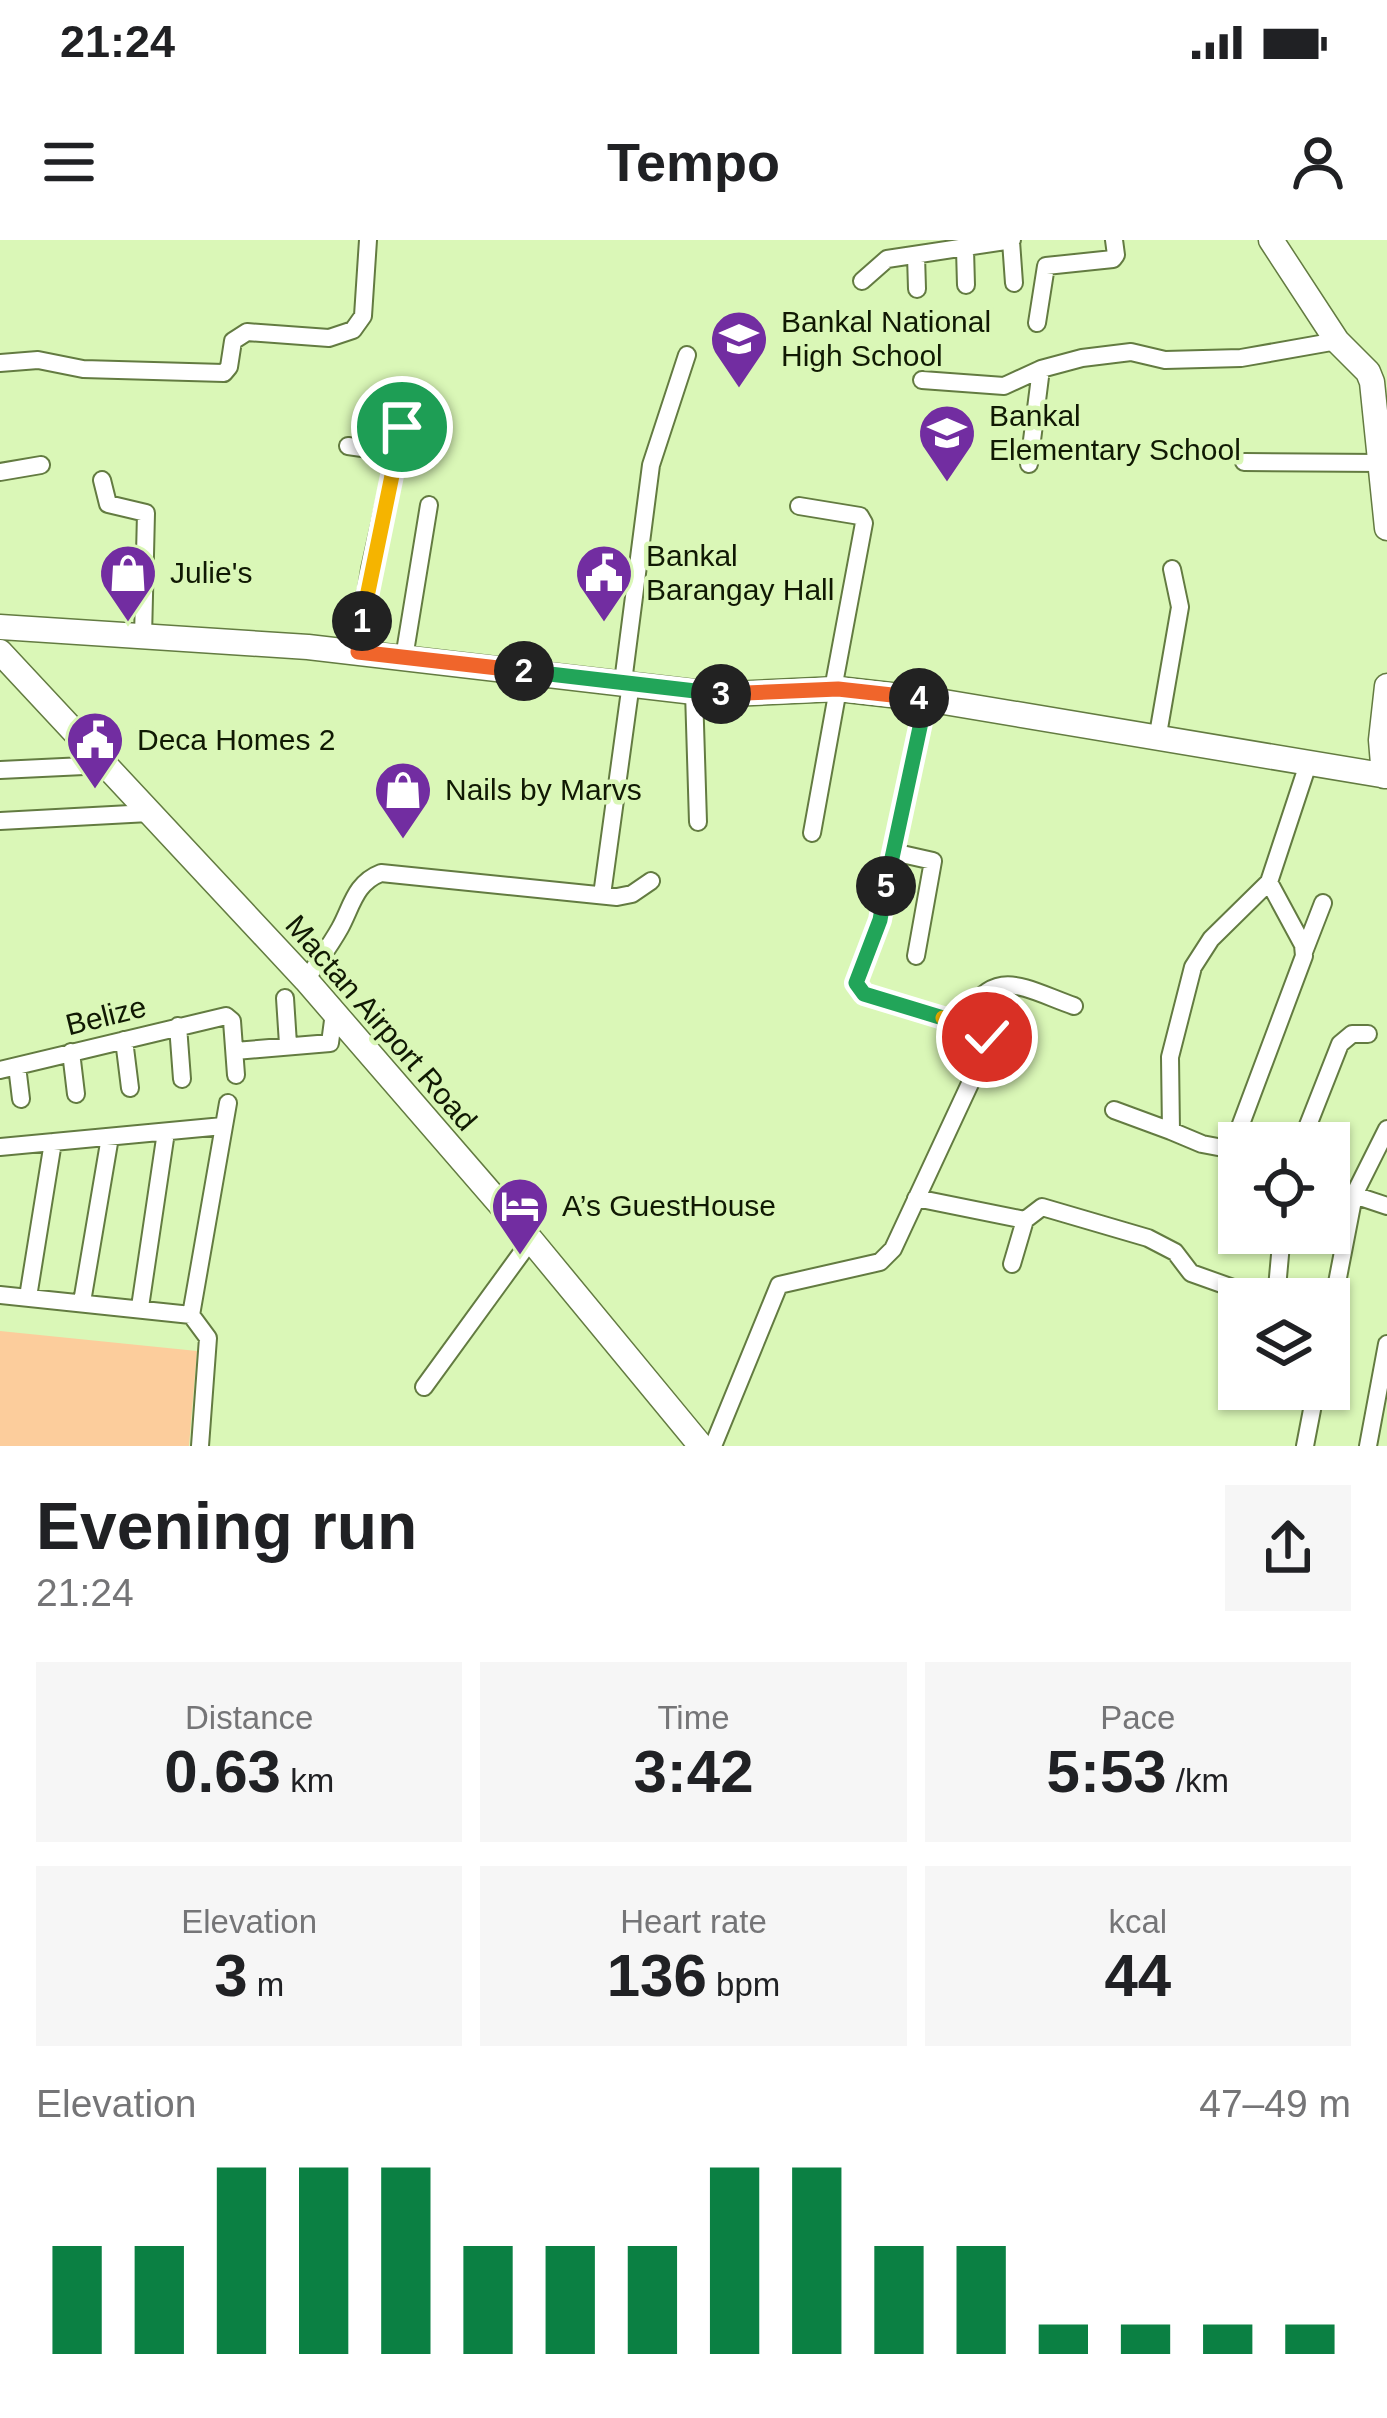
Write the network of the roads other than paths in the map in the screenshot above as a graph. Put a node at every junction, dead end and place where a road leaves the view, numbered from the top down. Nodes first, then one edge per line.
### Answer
1 (368, 240) edge
2 (1114, 240) edge
3 (1271, 240) edge
4 (1011, 241) edge
5 (965, 249) junction
6 (916, 255) junction
7 (862, 281) dead end
8 (1014, 283) dead end
9 (966, 285) dead end
10 (917, 289) dead end
11 (1037, 323) dead end
12 (1337, 341) junction
13 (686, 355) dead end
14 (0, 363) edge
15 (1376, 367) edge
16 (1041, 369) junction
17 (922, 380) dead end
18 (402, 427) dead end
19 (348, 446) dead end
20 (397, 453) junction
21 (1244, 462) dead end
22 (1381, 463) junction
23 (1029, 464) dead end
24 (41, 465) dead end
25 (0, 472) edge
26 (102, 481) dead end
27 (429, 505) dead end
28 (799, 506) dead end
29 (1387, 528) edge
30 (1172, 569) dead end
31 (0, 627) edge
32 (143, 637) junction
33 (0, 652) edge
34 (358, 652) junction
35 (404, 658) junction
36 (627, 682) junction
37 (1387, 686) edge
38 (836, 689) junction
39 (694, 692) junction
40 (926, 699) junction
41 (1157, 740) junction
42 (1308, 764) junction
43 (105, 765) junction
44 (0, 770) edge
45 (1377, 774) edge
46 (149, 813) junction
47 (0, 821) edge
48 (698, 822) dead end
49 (812, 833) dead end
50 (892, 852) junction
51 (651, 881) dead end
52 (1269, 882) junction
53 (602, 896) junction
54 (1323, 902) dead end
55 (1304, 952) junction
56 (916, 956) dead end
57 (306, 980) junction
58 (285, 998) dead end
59 (1073, 1006) dead end
60 (334, 1013) junction
61 (961, 1024) junction
62 (178, 1026) junction
63 (1368, 1034) dead end
64 (124, 1040) junction
65 (288, 1044) junction
66 (235, 1051) junction
67 (71, 1052) junction
68 (8, 1068) edge
69 (236, 1075) dead end
70 (182, 1079) dead end
71 (130, 1088) dead end
72 (76, 1094) dead end
73 (21, 1099) dead end
74 (228, 1102) dead end
75 (1114, 1110) dead end
76 (1246, 1122) edge
77 (1308, 1122) edge
78 (223, 1126) junction
79 (1387, 1129) edge
80 (1171, 1131) junction
81 (166, 1132) junction
82 (110, 1137) junction
83 (52, 1142) junction
84 (1218, 1146) edge
85 (0, 1148) edge
86 (1354, 1196) junction
87 (916, 1198) junction
88 (1387, 1206) edge
89 (1024, 1220) junction
90 (531, 1240) junction
91 (1012, 1264) dead end
92 (1338, 1278) edge
93 (1218, 1283) edge
94 (0, 1295) edge
95 (28, 1297) junction
96 (82, 1302) junction
97 (140, 1307) junction
98 (191, 1315) junction
99 (1387, 1345) edge
100 (424, 1388) dead end
101 (1312, 1410) edge
102 (200, 1446) edge
103 (701, 1446) edge
104 (713, 1446) edge
105 (1305, 1446) edge
106 (1368, 1446) edge

1 - 14 street
2 - 11 street
3 - 12 street
4 - 5 street
4 - 8 street
5 - 6 street
5 - 9 street
6 - 7 street
6 - 10 street
12 - 15 street
12 - 16 street
13 - 36 street
15 - 22 street
16 - 17 street
16 - 23 street
18 - 20 street
19 - 20 street
20 - 34 street
21 - 22 street
22 - 29 street
24 - 25 street
26 - 32 street
27 - 35 street
28 - 38 street
30 - 41 street
31 - 32 street
32 - 34 street
33 - 43 street, Mactan Airport Road
34 - 35 street
35 - 36 street
36 - 39 street
36 - 53 street
37 - 45 street
38 - 39 street
38 - 40 street
38 - 49 street
39 - 48 street
40 - 41 street
40 - 50 street
41 - 42 street
42 - 45 street
42 - 52 street
43 - 44 street
43 - 46 street, Mactan Airport Road
46 - 47 street
46 - 57 street, Mactan Airport Road
50 - 56 street
50 - 61 street
51 - 53 street
52 - 55 street
52 - 80 street
53 - 57 street
54 - 55 street
55 - 76 street
57 - 60 street, Mactan Airport Road
58 - 65 street
59 - 61 street
60 - 65 street
60 - 90 street, Mactan Airport Road
61 - 87 street
62 - 64 street, Belize
62 - 66 street, Belize
62 - 70 street
63 - 77 street
64 - 67 street, Belize
64 - 71 street
65 - 66 street
66 - 69 street
67 - 68 street, Belize
67 - 72 street
68 - 73 street
74 - 78 street
75 - 80 street
78 - 81 street
78 - 98 street
79 - 86 street
80 - 84 street
81 - 82 street
81 - 97 street
82 - 83 street
82 - 96 street
83 - 85 street
83 - 95 street
86 - 88 street
86 - 92 street
87 - 89 street
87 - 104 street
89 - 91 street
89 - 93 street
90 - 100 street
90 - 103 street, Mactan Airport Road
94 - 95 street
95 - 96 street
96 - 97 street
97 - 98 street
98 - 102 street
99 - 106 street
101 - 105 street

